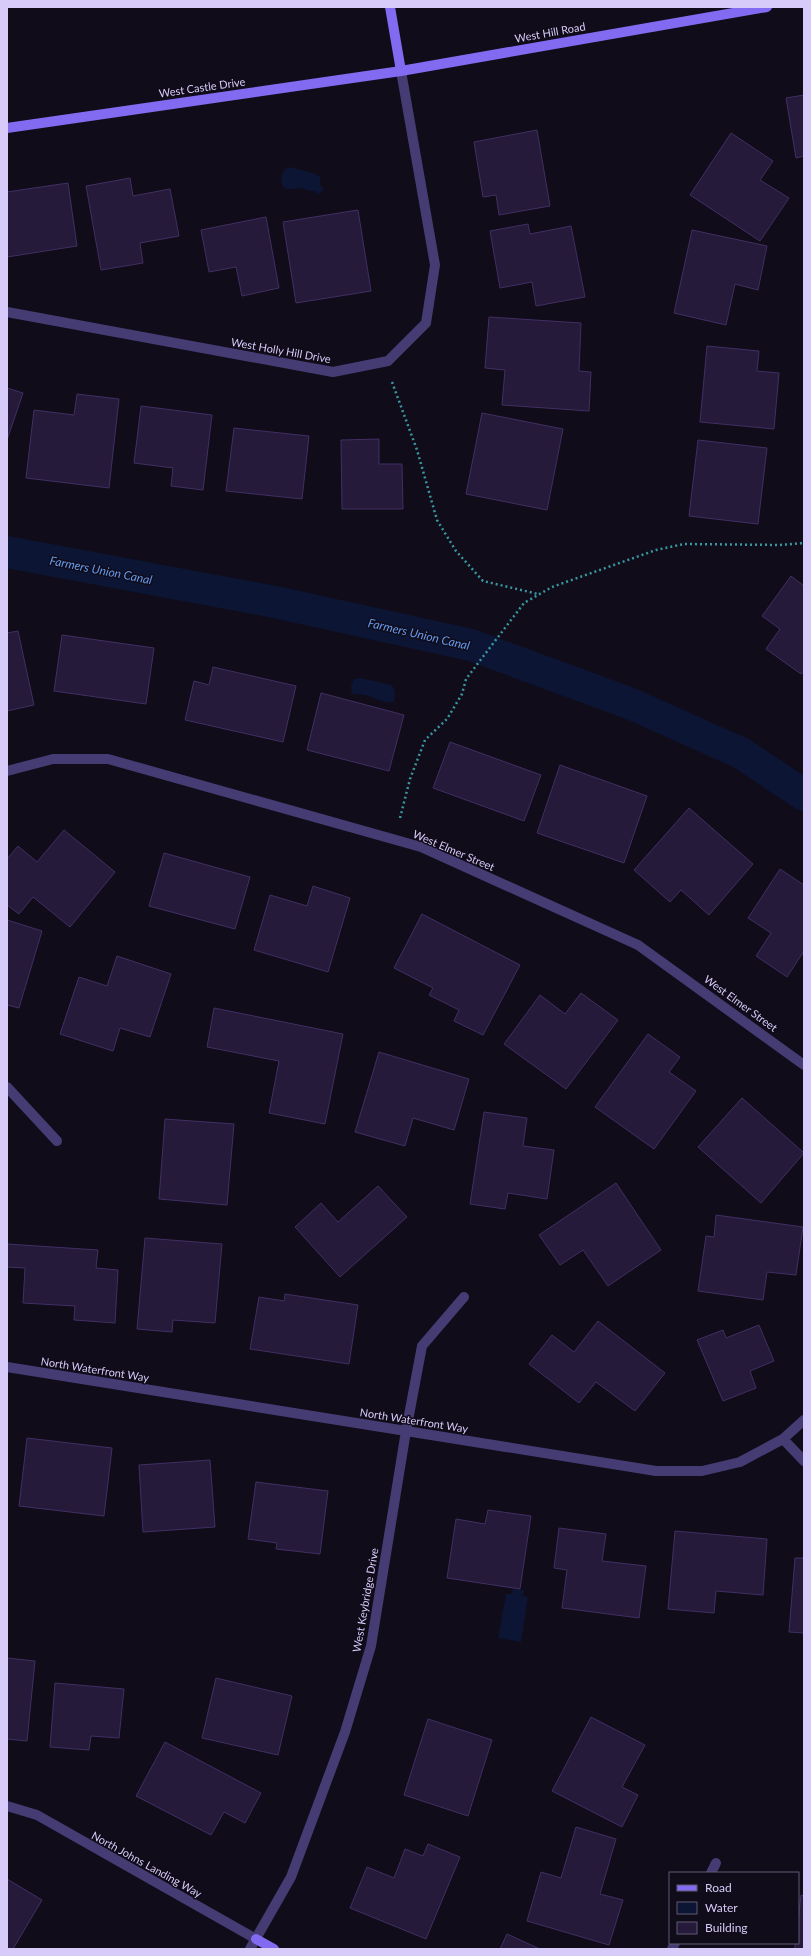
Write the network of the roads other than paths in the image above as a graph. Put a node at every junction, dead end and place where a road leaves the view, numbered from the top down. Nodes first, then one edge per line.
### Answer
1 (390, 7) edge
2 (767, 7) edge
3 (401, 70) junction
4 (7, 128) edge
5 (7, 312) edge
6 (7, 771) edge
7 (804, 1065) edge
8 (7, 1087) edge
9 (57, 1141) dead end
10 (464, 1297) dead end
11 (7, 1367) edge
12 (804, 1420) edge
13 (406, 1431) junction
14 (784, 1439) junction
15 (804, 1461) edge
16 (7, 1806) edge
17 (716, 1863) dead end
18 (712, 1872) edge
19 (256, 1939) junction
20 (250, 1949) edge
21 (274, 1949) edge

1 - 3 street
2 - 3 street, West Hill Road
3 - 4 street, West Castle Drive
3 - 5 street, West Holly Hill Drive
6 - 7 street, West Elmer Street
8 - 9 street
10 - 13 street, West Keybridge Drive
11 - 13 street, North Waterfront Way
12 - 14 street, North Waterfront Way
13 - 14 street, North Waterfront Way
13 - 19 street, West Keybridge Drive
14 - 15 street
16 - 19 street, North Johns Landing Way
17 - 18 street
19 - 20 street, West Keybridge Drive
19 - 21 street, North Johns Landing Way

